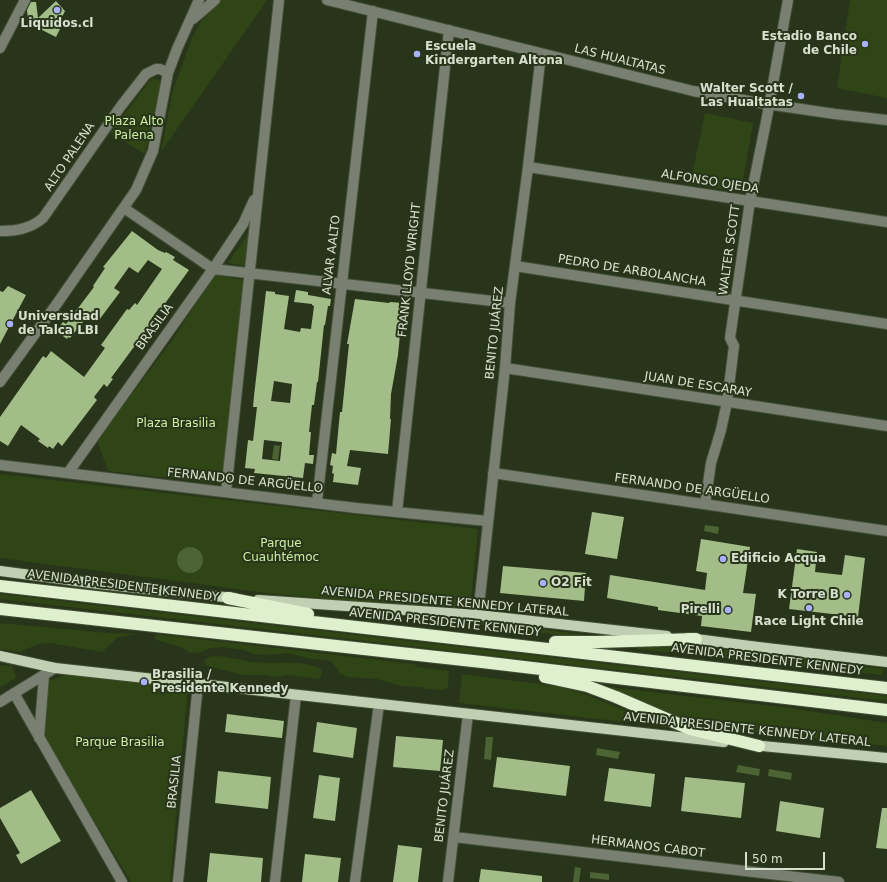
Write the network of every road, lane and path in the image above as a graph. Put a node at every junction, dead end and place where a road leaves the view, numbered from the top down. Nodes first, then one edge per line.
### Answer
1 (25, 0) edge
2 (200, 0) edge
3 (215, 0) edge
4 (279, 0) edge
5 (327, 0) edge
6 (788, 0) edge
7 (344, 2) edge
8 (373, 11) junction
9 (188, 25) junction
10 (449, 30) junction
11 (0, 48) edge
12 (541, 54) junction
13 (168, 73) junction
14 (769, 105) junction
15 (887, 120) edge
16 (528, 167) junction
17 (258, 193) junction
18 (750, 201) junction
19 (124, 208) junction
20 (887, 222) edge
21 (0, 231) edge
22 (515, 266) junction
23 (213, 269) junction
24 (250, 273) junction
25 (342, 283) junction
26 (421, 292) junction
27 (736, 300) junction
28 (510, 303) junction
29 (887, 324) edge
30 (505, 368) junction
31 (0, 382) edge
32 (726, 402) junction
33 (887, 426) edge
34 (0, 465) edge
35 (68, 473) junction
36 (493, 473) junction
37 (226, 492) junction
38 (317, 502) junction
39 (705, 504) junction
40 (397, 512) junction
41 (487, 521) junction
42 (887, 531) edge
43 (0, 571) edge
44 (0, 586) edge
45 (228, 598) junction
46 (0, 610) edge
47 (478, 615) junction
48 (384, 630) junction
49 (696, 639) junction
50 (499, 642) junction
51 (0, 656) edge
52 (482, 662) junction
53 (887, 662) edge
54 (55, 668) junction
55 (44, 675) junction
56 (198, 684) junction
57 (887, 688) edge
58 (14, 693) junction
59 (296, 695) junction
60 (0, 702) edge
61 (379, 704) junction
62 (887, 710) edge
63 (468, 714) junction
64 (39, 738) junction
65 (759, 746) junction
66 (887, 758) edge
67 (454, 837) junction
68 (825, 881) edge
69 (122, 882) edge
70 (178, 882) edge
71 (275, 882) edge
72 (355, 882) edge
73 (448, 882) edge
74 (839, 882) edge

1 - 11 street
2 - 9 street
3 - 9 street
4 - 17 street, BRASILIA
5 - 7 street, LAS HUALTATAS
6 - 14 street, WALTER SCOTT
7 - 8 street, LAS HUALTATAS
8 - 10 street, LAS HUALTATAS
8 - 25 street, ALVAR AALTO
9 - 13 street
10 - 12 street, LAS HUALTATAS
10 - 26 street, FRANK LLOYD WRIGHT
12 - 14 street, LAS HUALTATAS
12 - 16 street, BENITO JUÁREZ
13 - 19 street
13 - 21 street, ALTO PALENA
14 - 15 street, LAS HUALTATAS
14 - 18 street, WALTER SCOTT
16 - 18 street, ALFONSO OJEDA
16 - 22 street, BENITO JUÁREZ
17 - 23 street, BRASILIA
17 - 24 street, BRASILIA
18 - 20 street, ALFONSO OJEDA
18 - 27 street, WALTER SCOTT
19 - 23 street
19 - 31 street
22 - 27 street, PEDRO DE ARBOLANCHA
22 - 28 street, BENITO JUÁREZ
23 - 24 street
23 - 35 street, BRASILIA
24 - 25 street
24 - 37 street, BRASILIA
25 - 26 street
25 - 38 street, ALVAR AALTO
26 - 28 street
26 - 40 street, FRANK LLOYD WRIGHT
27 - 29 street, PEDRO DE ARBOLANCHA
27 - 32 street, WALTER SCOTT
28 - 30 street, BENITO JUÁREZ
30 - 32 street, JUAN DE ESCARAY
30 - 36 street, BENITO JUÁREZ
32 - 33 street, JUAN DE ESCARAY
32 - 39 street, WALTER SCOTT
34 - 35 street, FERNANDO DE ARGÜELLO
35 - 37 street, FERNANDO DE ARGÜELLO
36 - 39 street, FERNANDO DE ARGÜELLO
36 - 41 street, BENITO JUÁREZ
37 - 38 street, FERNANDO DE ARGÜELLO
38 - 40 street, FERNANDO DE ARGÜELLO
39 - 42 street, FERNANDO DE ARGÜELLO
40 - 41 street, FERNANDO DE ARGÜELLO
41 - 47 street, BENITO JUÁREZ
43 - 45 main road, AVENIDA PRESIDENTE KENNEDY LATERAL
44 - 48 highway, AVENIDA PRESIDENTE KENNEDY
45 - 47 main road, AVENIDA PRESIDENTE KENNEDY LATERAL
45 - 48 highway
46 - 52 highway
47 - 49 main road, AVENIDA PRESIDENTE KENNEDY LATERAL
48 - 50 highway, AVENIDA PRESIDENTE KENNEDY
49 - 50 highway
49 - 53 main road, AVENIDA PRESIDENTE KENNEDY LATERAL
50 - 57 highway, AVENIDA PRESIDENTE KENNEDY
51 - 54 main road, AVENIDA PRESIDENTE KENNEDY LATERAL
52 - 62 highway
52 - 65 highway
54 - 55 street
54 - 56 main road, AVENIDA PRESIDENTE KENNEDY LATERAL
55 - 58 street
55 - 64 street
56 - 59 main road, AVENIDA PRESIDENTE KENNEDY LATERAL
56 - 70 street, BRASILIA
58 - 60 street
58 - 64 street
59 - 61 main road, AVENIDA PRESIDENTE KENNEDY LATERAL
59 - 71 street
61 - 63 main road, AVENIDA PRESIDENTE KENNEDY LATERAL
61 - 72 street
63 - 65 main road, AVENIDA PRESIDENTE KENNEDY LATERAL
63 - 67 street, BENITO JUÁREZ
64 - 69 street
65 - 66 main road, AVENIDA PRESIDENTE KENNEDY LATERAL
67 - 68 street, HERMANOS CABOT
67 - 73 street, BENITO JUÁREZ
68 - 74 street, HERMANOS CABOT

